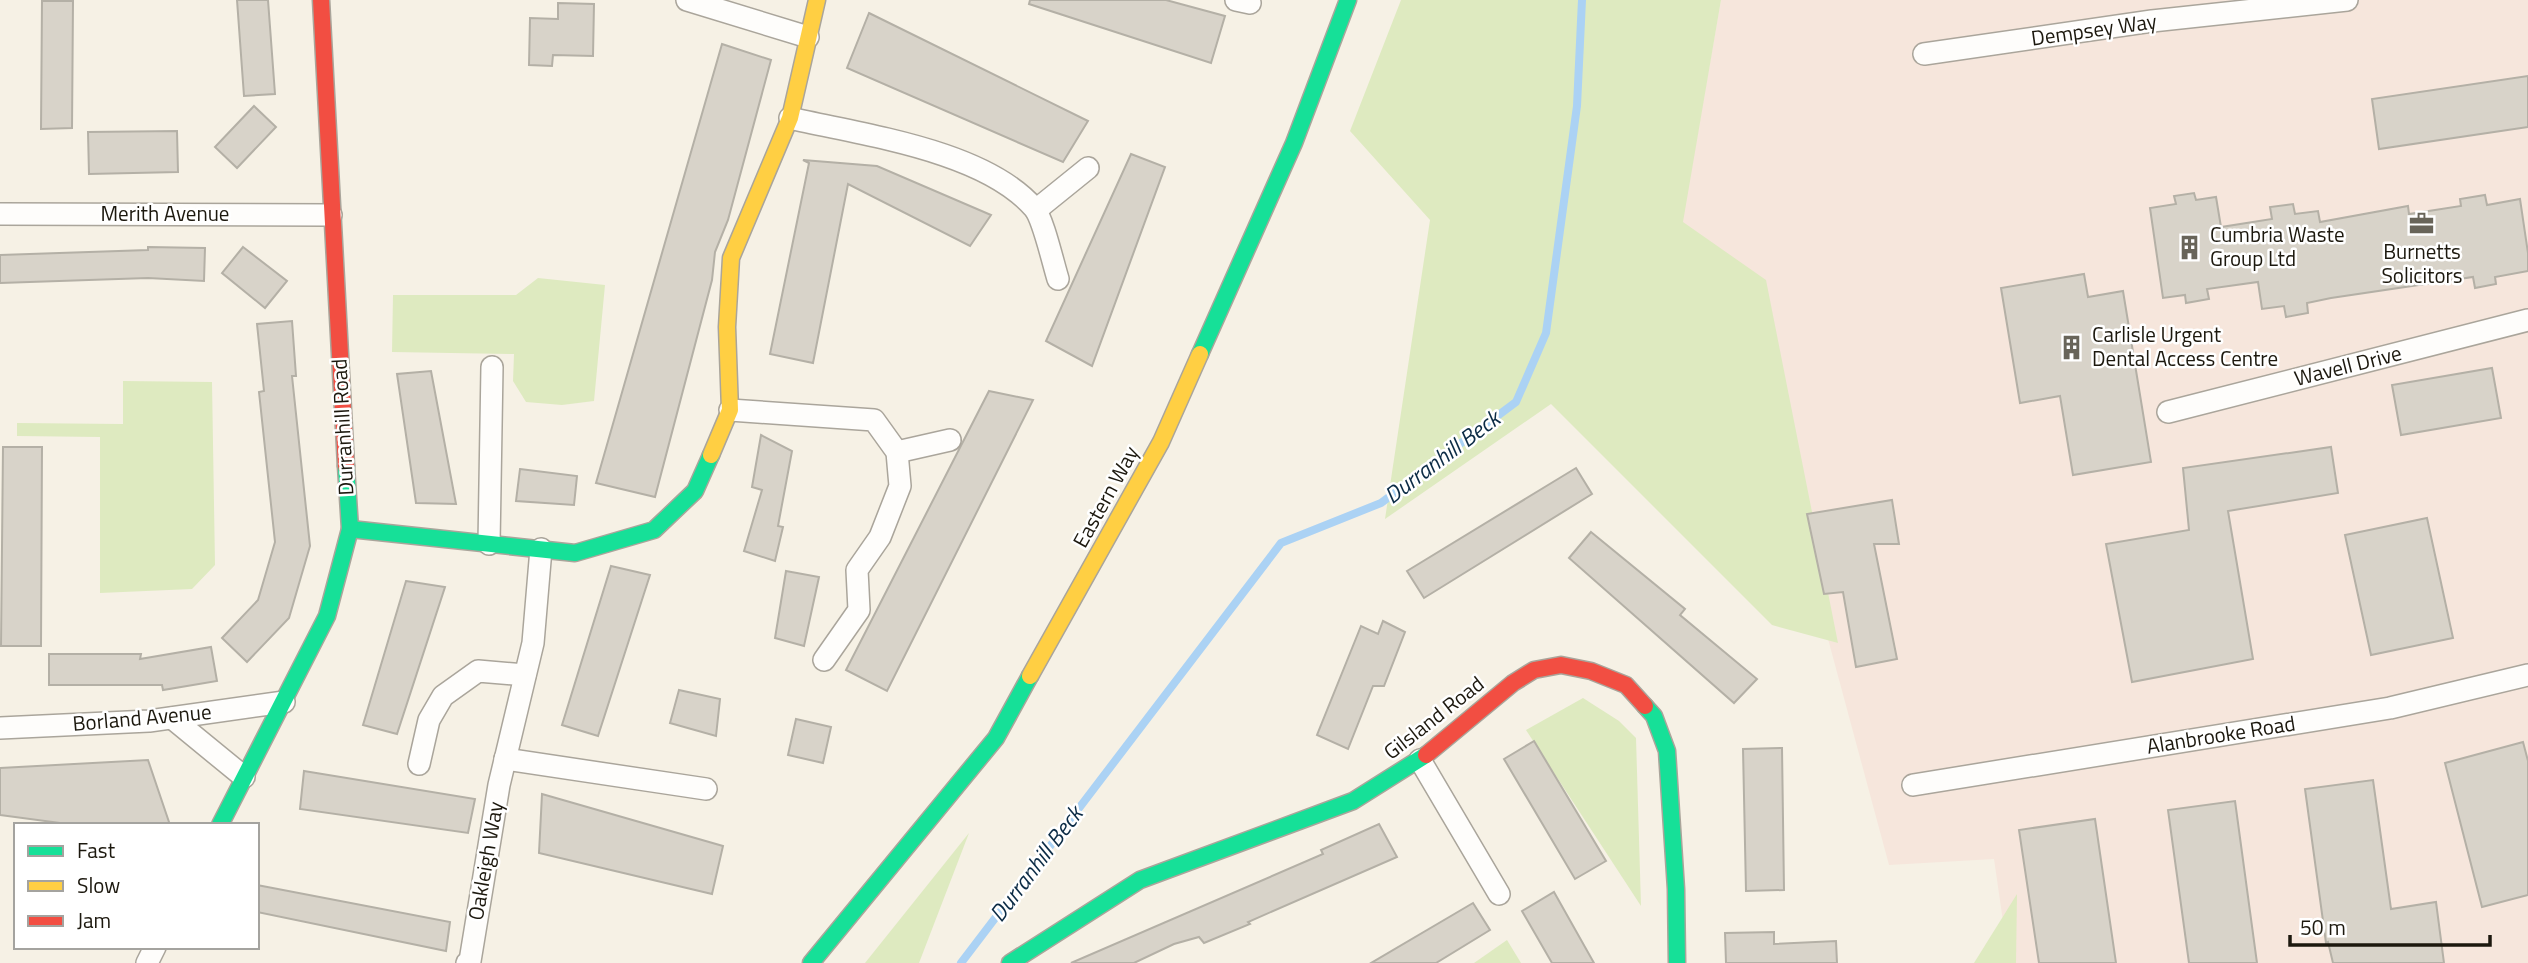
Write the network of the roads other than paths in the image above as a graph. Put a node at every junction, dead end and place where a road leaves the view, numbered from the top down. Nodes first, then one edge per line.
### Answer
1 (321, 0) edge
2 (687, 0) edge
3 (817, 0) edge
4 (1348, 0) edge
5 (2347, 0) edge
6 (808, 37) junction
7 (1924, 54) dead end
8 (790, 118) junction
9 (1088, 168) dead end
10 (1036, 210) junction
11 (0, 214) edge
12 (331, 215) junction
13 (1058, 279) dead end
14 (2528, 320) edge
15 (492, 368) dead end
16 (730, 410) junction
17 (2168, 412) dead end
18 (950, 440) dead end
19 (897, 452) junction
20 (350, 529) junction
21 (489, 544) junction
22 (541, 549) junction
23 (824, 660) dead end
24 (525, 675) junction
25 (2528, 676) edge
26 (284, 702) junction
27 (172, 718) junction
28 (0, 728) edge
29 (505, 759) junction
30 (1420, 760) junction
31 (419, 764) dead end
32 (244, 777) junction
33 (1913, 785) dead end
34 (706, 789) dead end
35 (221, 823) edge
36 (1499, 894) dead end
37 (467, 963) edge
38 (811, 963) edge
39 (1010, 963) edge
40 (1678, 963) edge

1 - 12 street, Durranhill Road
2 - 6 street
3 - 6 street
4 - 38 street, Eastern Way
5 - 7 street, Dempsey Way
6 - 8 street
8 - 10 street
8 - 16 street
9 - 10 street
10 - 13 street
11 - 12 street, Merith Avenue
12 - 20 street, Durranhill Road
14 - 17 street, Wavell Drive
15 - 21 street
16 - 19 street
16 - 22 street
18 - 19 street
19 - 23 street
20 - 21 street
20 - 26 street, Durranhill Road
21 - 22 street
22 - 24 street, Oakleigh Way
24 - 29 street, Oakleigh Way
24 - 31 street
25 - 33 street, Alanbrooke Road
26 - 27 street, Borland Avenue
26 - 32 street, Durranhill Road
27 - 28 street, Borland Avenue
27 - 32 street
29 - 34 street
29 - 37 street, Oakleigh Way
30 - 36 street
30 - 39 street, Gilsland Road
30 - 40 street, Gilsland Road
32 - 35 street, Durranhill Road

